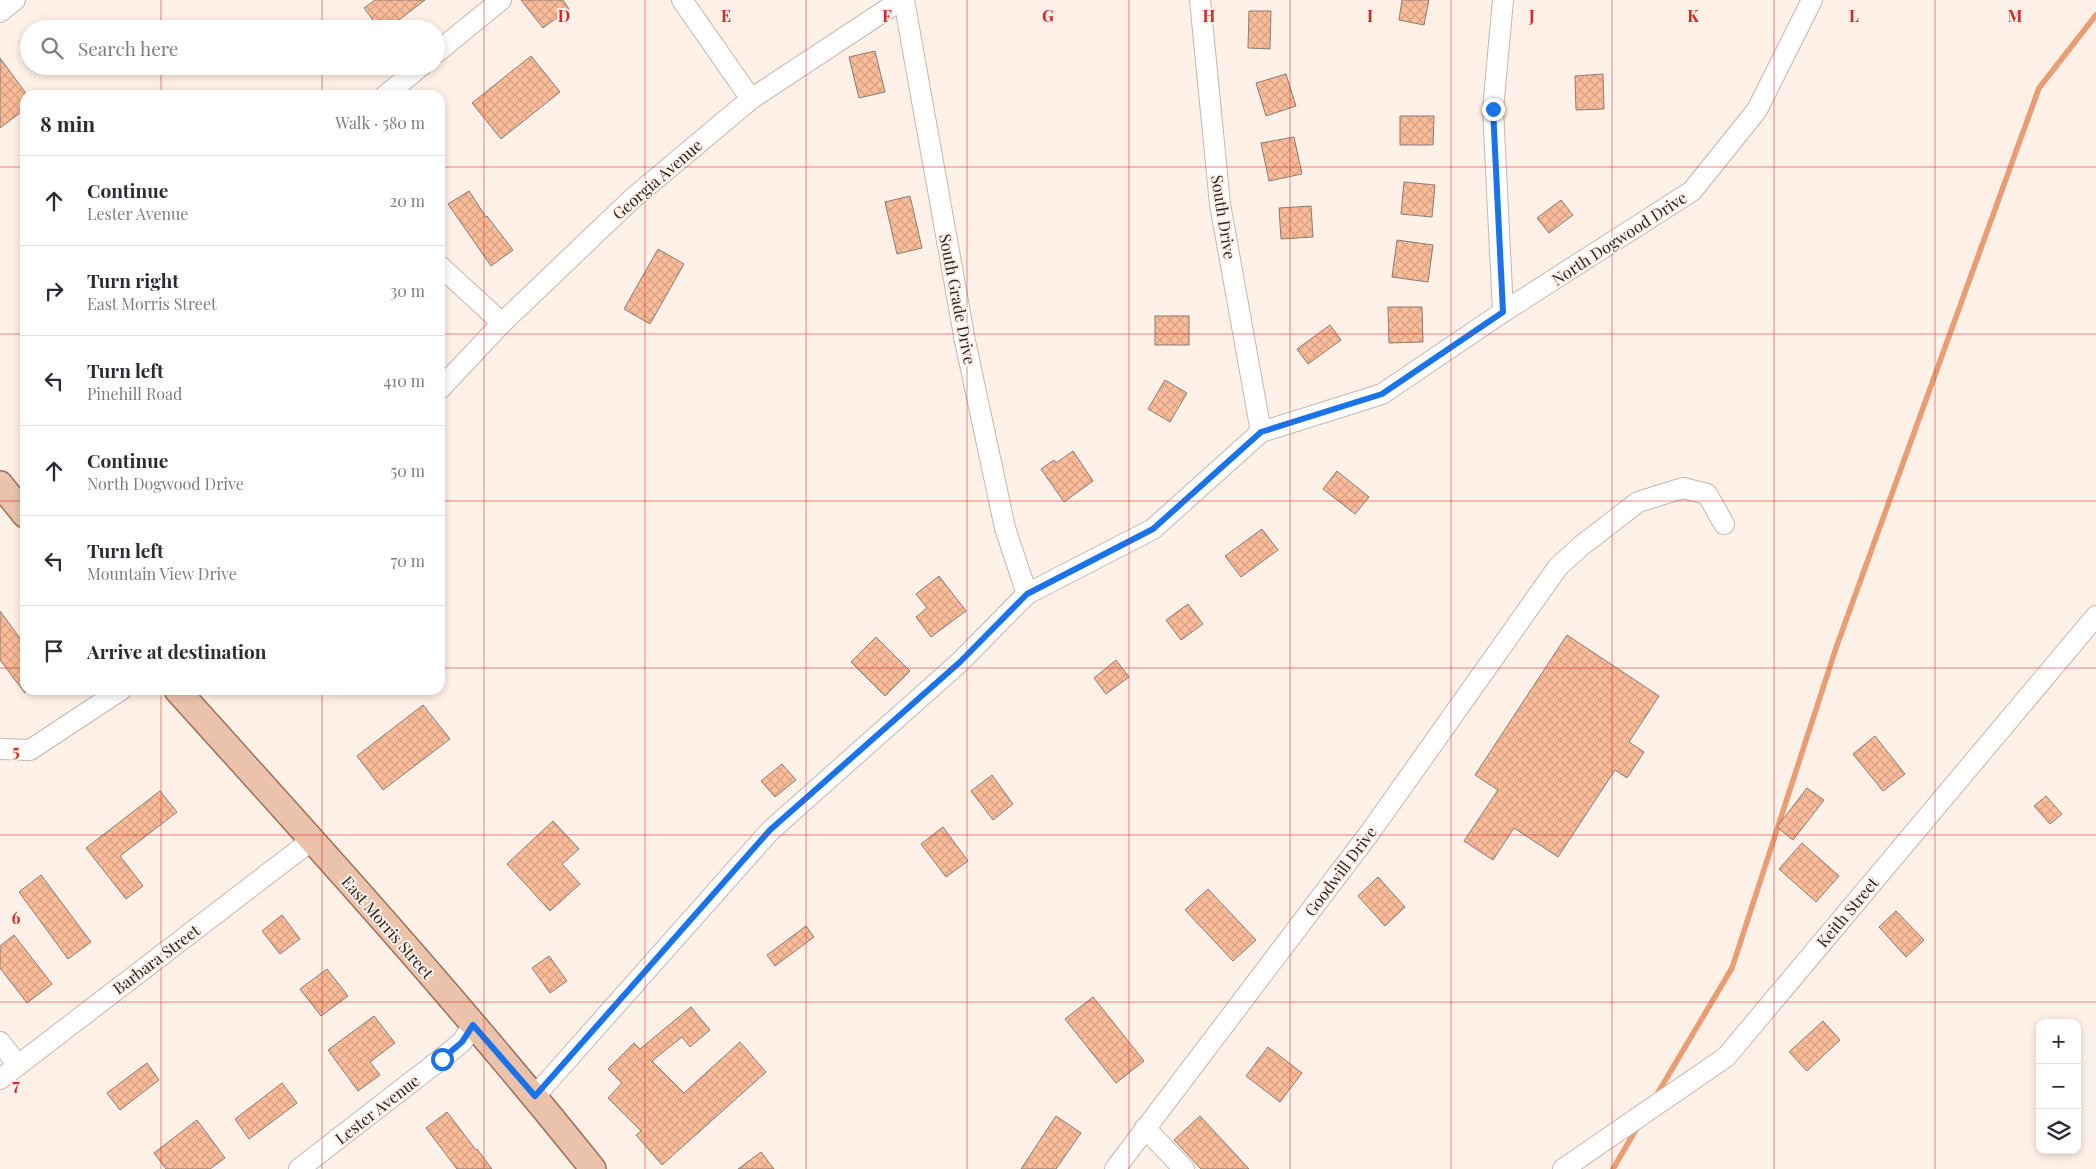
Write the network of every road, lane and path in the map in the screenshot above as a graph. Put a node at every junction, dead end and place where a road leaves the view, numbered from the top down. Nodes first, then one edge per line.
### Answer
1 (15, 0) edge
2 (501, 0) edge
3 (682, 0) edge
4 (903, 0) edge
5 (1200, 0) edge
6 (1503, 0) edge
7 (1812, 0) edge
8 (0, 12) edge
9 (445, 46) edge
10 (410, 75) edge
11 (392, 90) edge
12 (751, 99) junction
13 (445, 271) edge
14 (1503, 312) junction
15 (502, 323) junction
16 (445, 384) edge
17 (1261, 432) junction
18 (0, 484) edge
19 (20, 509) edge
20 (1724, 524) dead end
21 (1027, 594) junction
22 (2096, 616) edge
23 (114, 695) edge
24 (182, 695) edge
25 (0, 749) edge
26 (312, 840) junction
27 (473, 1025) junction
28 (0, 1042) edge
29 (18, 1065) junction
30 (0, 1079) edge
31 (535, 1096) junction
32 (1146, 1128) junction
33 (299, 1169) edge
34 (593, 1169) edge
35 (1115, 1169) edge
36 (1184, 1169) edge
37 (1563, 1169) edge

1 - 8 street
2 - 9 street
3 - 12 street
4 - 12 street, Georgia Avenue
4 - 21 street, South Grade Drive
5 - 17 street, South Drive
6 - 14 street
7 - 14 street, North Dogwood Drive
10 - 11 street
12 - 15 street, Georgia Avenue
13 - 15 street
14 - 17 street, North Dogwood Drive
15 - 16 street, Georgia Avenue
17 - 21 street
18 - 19 main road
20 - 32 street, Goodwill Drive
21 - 31 street
22 - 37 street, Keith Street
23 - 25 street
24 - 26 main road, East Morris Street
26 - 27 main road, East Morris Street
26 - 29 street, Barbara Street
27 - 31 main road, East Morris Street
27 - 33 street, Lester Avenue
28 - 29 street
29 - 30 street, Barbara Street
31 - 34 main road, East Morris Street
32 - 35 street, Goodwill Drive
32 - 36 street

